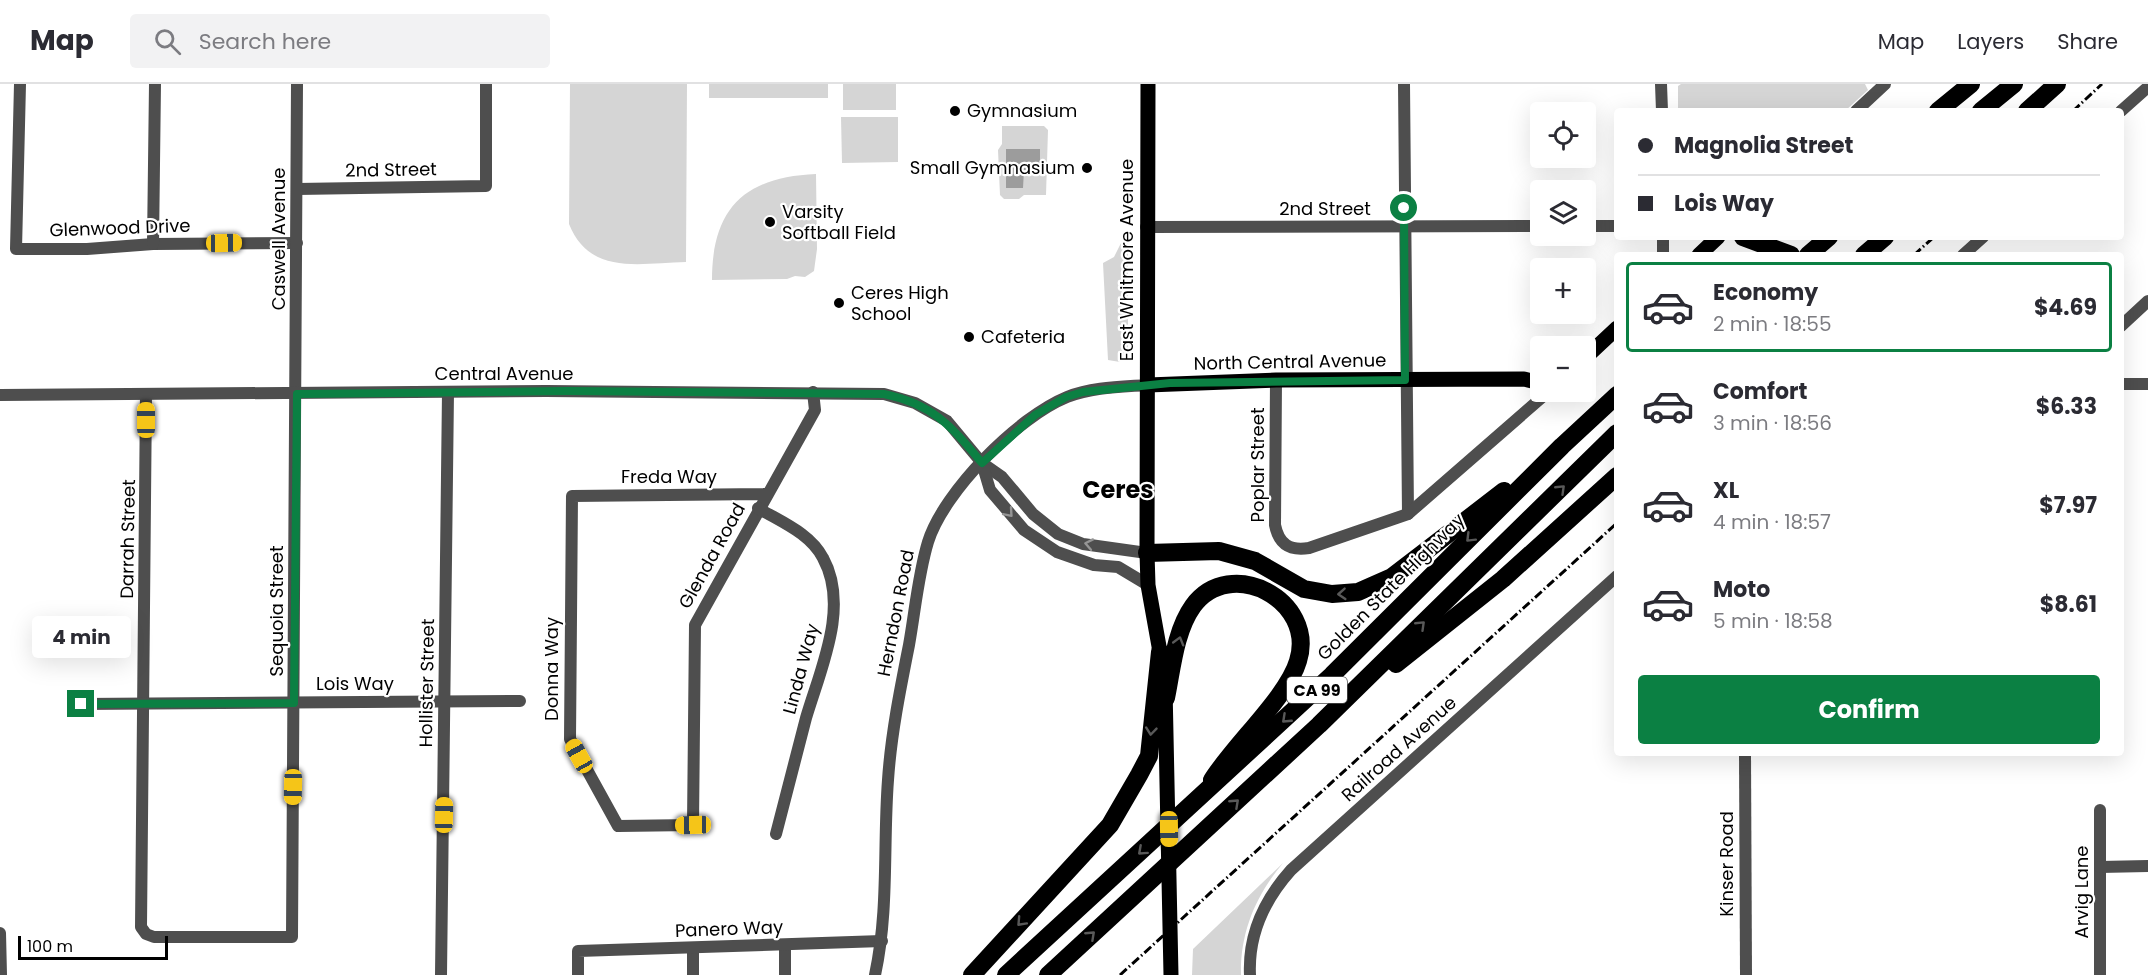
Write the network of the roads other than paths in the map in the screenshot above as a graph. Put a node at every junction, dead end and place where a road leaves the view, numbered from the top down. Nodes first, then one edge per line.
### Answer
1 (20, 84) edge
2 (155, 84) edge
3 (297, 84) edge
4 (486, 84) edge
5 (1148, 84) edge
6 (1404, 84) edge
7 (1661, 84) edge
8 (1885, 84) edge
9 (1969, 84) edge
10 (2014, 84) edge
11 (2057, 84) edge
12 (2148, 87) edge
13 (1662, 108) edge
14 (1859, 108) edge
15 (1942, 108) edge
16 (1985, 108) edge
17 (2030, 108) edge
18 (2124, 108) edge
19 (297, 189) junction
20 (1404, 226) junction
21 (1530, 226) edge
22 (1596, 226) edge
23 (1614, 226) edge
24 (1146, 227) junction
25 (1715, 240) edge
26 (1751, 240) edge
27 (1783, 240) edge
28 (1825, 240) edge
29 (1882, 240) edge
30 (1980, 240) edge
31 (297, 243) junction
32 (153, 244) junction
33 (1701, 252) edge
34 (1769, 252) edge
35 (1783, 252) edge
36 (1811, 252) edge
37 (1868, 252) edge
38 (1966, 252) edge
39 (2148, 301) edge
40 (2124, 323) edge
41 (1614, 331) edge
42 (1596, 348) edge
43 (1276, 380) junction
44 (1405, 380) junction
45 (1530, 380) edge
46 (2124, 384) edge
47 (2148, 384) edge
48 (1148, 385) junction
49 (448, 392) junction
50 (813, 392) junction
51 (146, 394) junction
52 (297, 394) junction
53 (0, 395) edge
54 (1614, 398) edge
55 (1537, 402) edge
56 (1614, 436) edge
57 (1562, 446) junction
58 (982, 463) junction
59 (1614, 479) edge
60 (766, 494) junction
61 (572, 496) joint
62 (758, 508) junction
63 (1408, 514) junction
64 (1147, 553) junction
65 (1614, 579) edge
66 (1148, 585) junction
67 (1160, 651) junction
68 (1166, 698) junction
69 (445, 701) junction
70 (520, 701) dead end
71 (144, 703) junction
72 (294, 703) junction
73 (81, 704) dead end
74 (1319, 725) junction
75 (1745, 756) edge
76 (1199, 800) junction
77 (2100, 810) dead end
78 (693, 825) joint
79 (776, 834) dead end
80 (2148, 866) edge
81 (2100, 867) junction
82 (0, 933) edge
83 (146, 934) joint
84 (882, 941) junction
85 (785, 946) junction
86 (693, 949) junction
87 (1, 975) edge
88 (441, 975) edge
89 (578, 975) edge
90 (693, 975) edge
91 (785, 975) edge
92 (875, 975) edge
93 (972, 975) edge
94 (1006, 975) edge
95 (1048, 975) edge
96 (1171, 975) edge
97 (1250, 975) edge
98 (1746, 975) edge
99 (2100, 975) edge

1 - 32 street, Glenwood Drive
2 - 32 street
3 - 19 street, Caswell Avenue
4 - 19 street, 2nd Street
5 - 24 main road, East Whitmore Avenue
6 - 20 street
7 - 13 street
8 - 14 street
9 - 15 highway
10 - 16 highway
11 - 17 highway
12 - 18 street
19 - 31 street, Caswell Avenue
20 - 21 street, 2nd Street
20 - 24 street, 2nd Street
20 - 44 street
22 - 23 street
24 - 48 main road, East Whitmore Avenue
25 - 33 main road
26 - 35 highway
27 - 34 highway
28 - 36 highway
29 - 37 highway
30 - 38 street
31 - 32 street, Glenwood Drive
31 - 52 street, Caswell Avenue
39 - 40 street
41 - 42 main road
43 - 44 main road, North Central Avenue
43 - 48 main road, North Central Avenue
43 - 63 street, Poplar Street
44 - 45 main road, North Central Avenue
44 - 63 street
46 - 47 street
48 - 58 street, Herndon Road
48 - 64 main road, East Whitmore Avenue
49 - 50 street, Central Avenue
49 - 52 street, Central Avenue
49 - 69 street, Hollister Street
50 - 58 street, Central Avenue
50 - 60 street, Glenda Road
51 - 52 street, Central Avenue
51 - 53 street, Central Avenue
51 - 71 street, Darrah Street
52 - 72 street, Sequoia Street
54 - 57 highway, Golden State Highway / CA 99
55 - 63 street
74 -> 56 highway, CA 99
57 -> 64 highway
57 -> 76 highway, Golden State Highway / CA 99
64 -> 58 street
58 -> 66 street
58 - 84 street, Herndon Road
59 - 74 highway
60 - 61 street, Freda Way
60 - 62 street, Glenda Road
61 - 78 street, Donna Way
62 - 78 street, Glenda Road
62 - 79 street, Linda Way
64 - 66 main road, East Whitmore Avenue
65 - 97 street, Railroad Avenue
66 - 67 main road, East Whitmore Avenue
67 - 68 main road, East Whitmore Avenue
67 -> 93 highway
68 -> 76 highway
68 - 96 main road, East Whitmore Avenue
69 - 70 street, Lois Way
69 - 72 street, Lois Way
69 - 88 street, Hollister Street
71 - 72 street, Lois Way
71 - 73 street, Lois Way
71 - 83 street, Darrah Street
72 - 83 street, Sequoia Street
95 -> 74 highway, CA 99
75 - 98 street, Kinser Road
76 -> 94 highway, Golden State Highway / CA 99
77 - 81 street, Arvig Lane
80 - 81 street
81 - 99 street, Arvig Lane
82 - 87 street
84 - 85 street, Panero Way
84 - 92 street, Herndon Road
85 - 86 street, Panero Way
85 - 91 street
86 - 89 street, Panero Way
86 - 90 street

